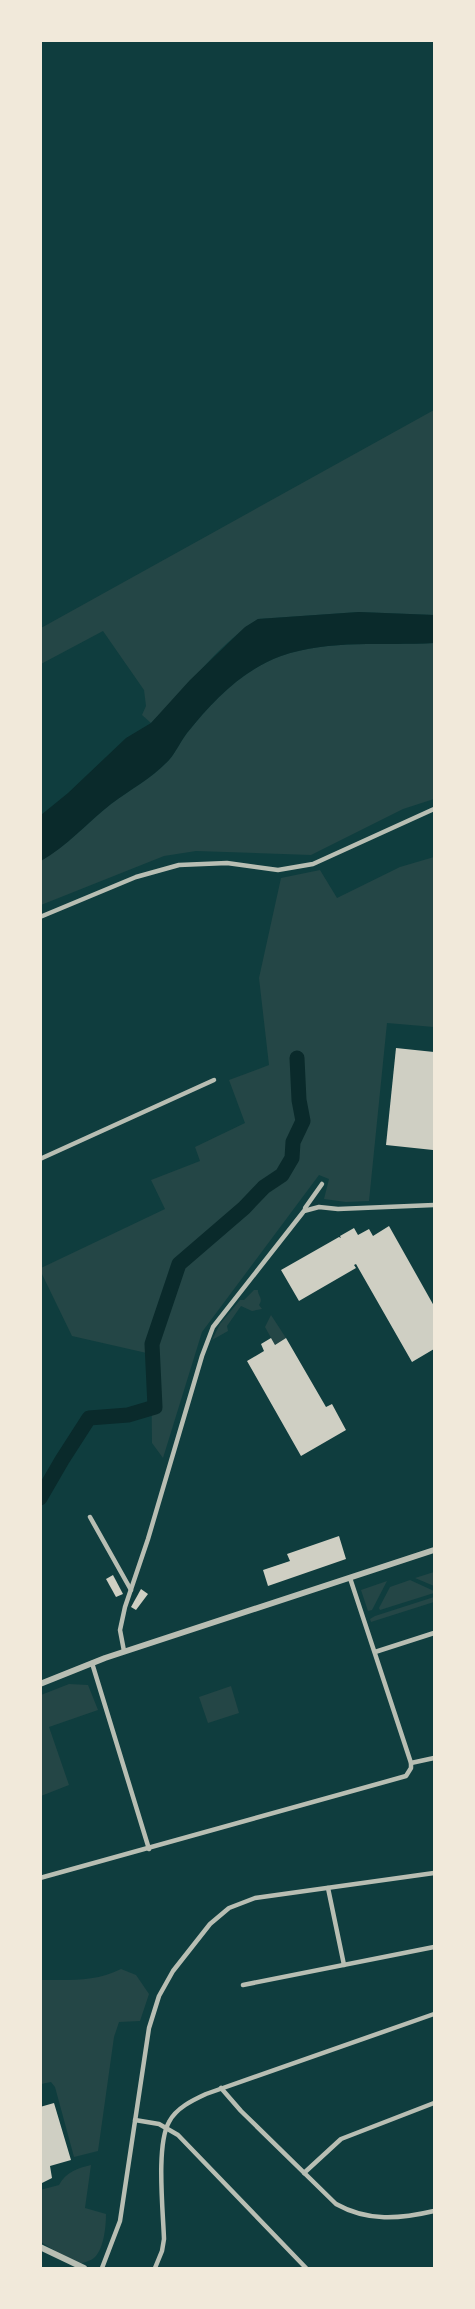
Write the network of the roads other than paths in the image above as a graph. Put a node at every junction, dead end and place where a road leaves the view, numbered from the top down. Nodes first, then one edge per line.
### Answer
1 (435, 809) edge
2 (40, 917) edge
3 (214, 1080) dead end
4 (40, 1159) edge
5 (322, 1184) dead end
6 (435, 1205) edge
7 (304, 1210) junction
8 (90, 1517) dead end
9 (435, 1550) edge
10 (350, 1578) junction
11 (131, 1591) junction
12 (435, 1633) edge
13 (124, 1651) junction
14 (375, 1652) junction
15 (92, 1663) junction
16 (40, 1684) edge
17 (435, 1758) edge
18 (411, 1763) junction
19 (149, 1849) junction
20 (435, 1873) edge
21 (40, 1878) edge
22 (328, 1888) junction
23 (435, 1947) edge
24 (344, 1965) junction
25 (243, 1985) dead end
26 (435, 2014) edge
27 (221, 2088) junction
28 (435, 2103) edge
29 (135, 2120) junction
30 (167, 2128) junction
31 (303, 2174) junction
32 (435, 2211) edge
33 (40, 2247) edge
34 (84, 2268) edge
35 (102, 2268) edge
36 (154, 2268) edge
37 (306, 2268) edge

1 - 2 street
3 - 4 street
5 - 7 street
6 - 7 street
7 - 11 street
8 - 11 street
9 - 10 street
10 - 13 street
10 - 14 street
11 - 13 street
12 - 14 street
13 - 15 street
14 - 18 street
15 - 16 street
15 - 19 street
17 - 18 street
18 - 19 street
19 - 21 street
20 - 22 street
22 - 24 street
22 - 29 street
23 - 24 street
24 - 25 street
26 - 27 street
27 - 30 street
27 - 31 street
28 - 31 street
29 - 30 street
29 - 35 street
30 - 36 street
30 - 37 street
31 - 32 street
33 - 34 street

